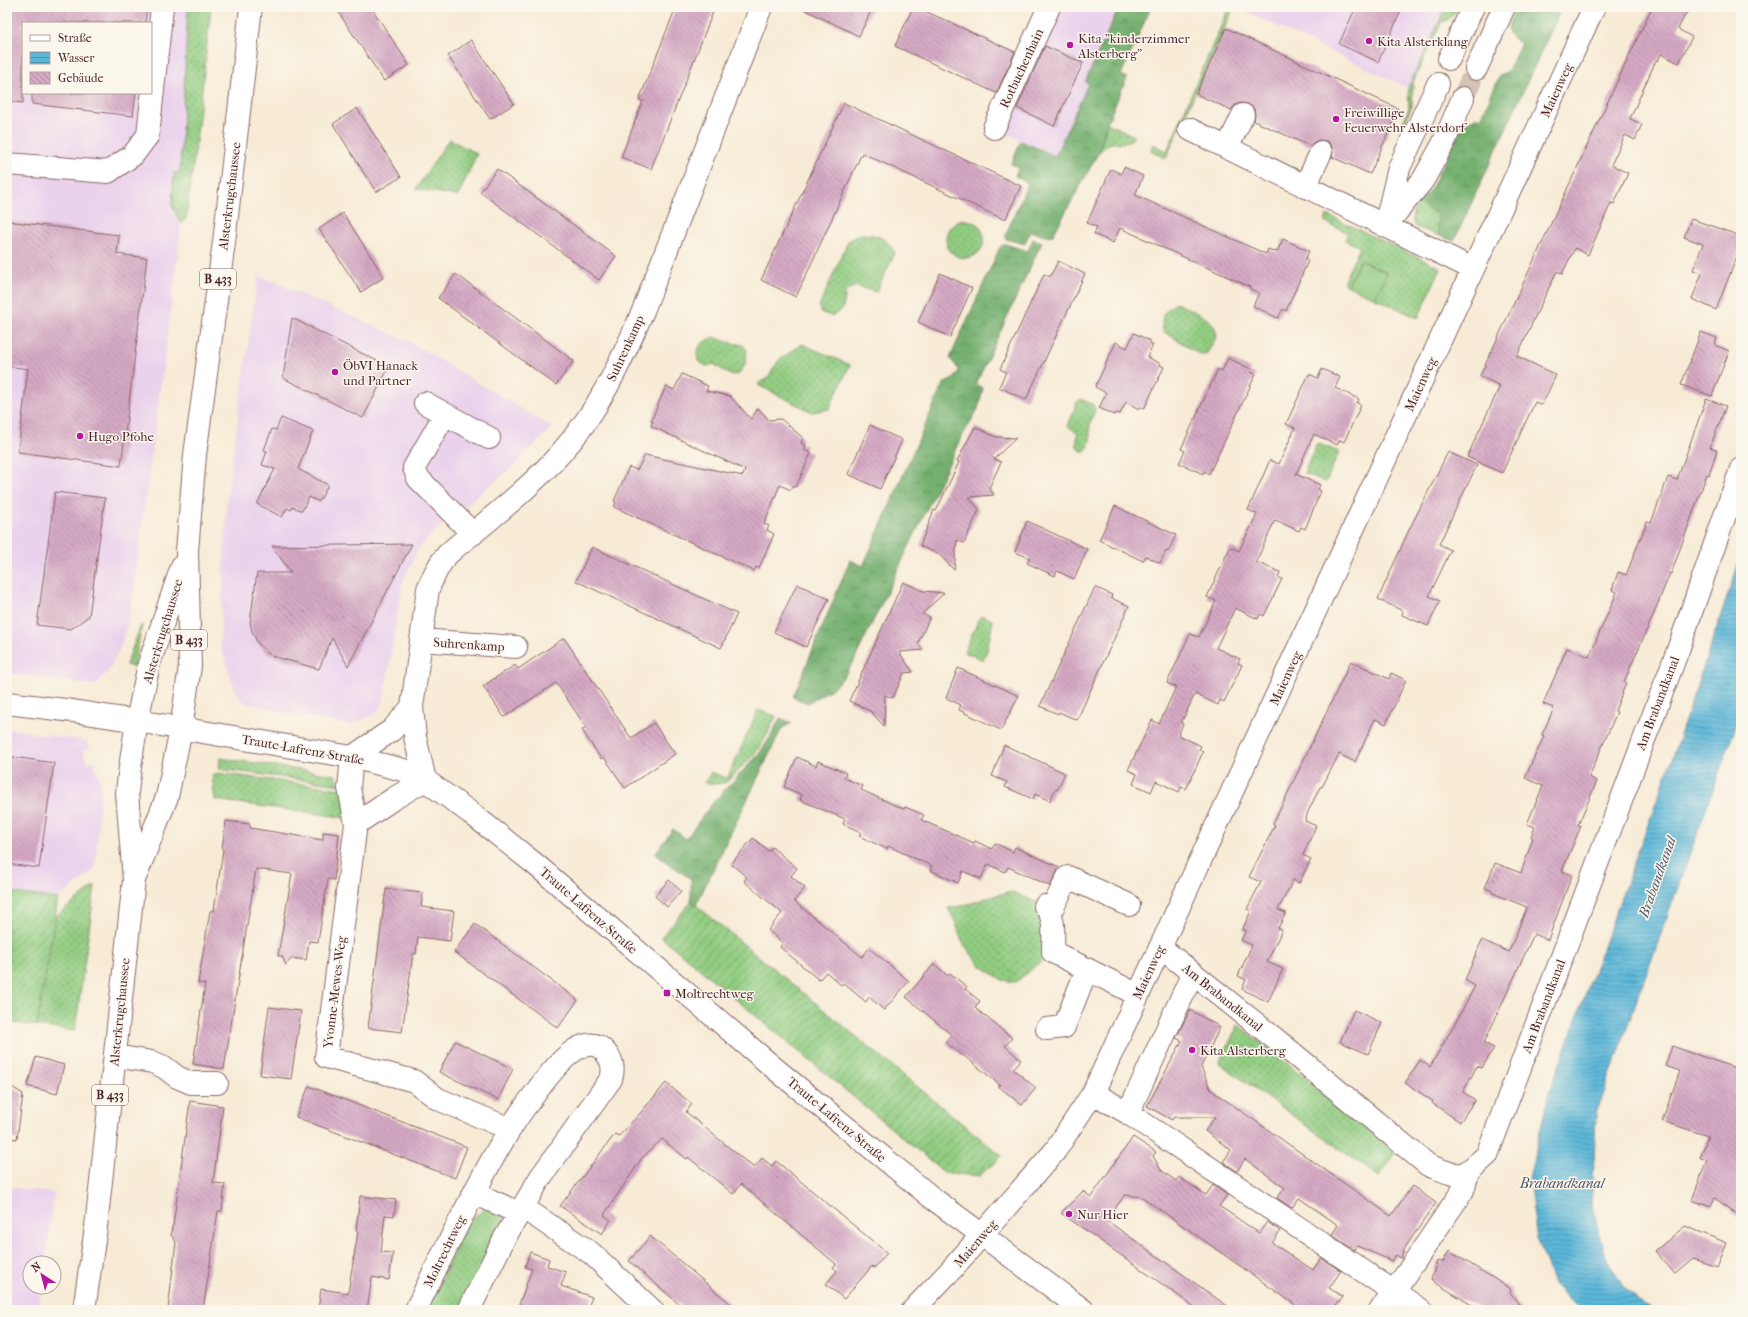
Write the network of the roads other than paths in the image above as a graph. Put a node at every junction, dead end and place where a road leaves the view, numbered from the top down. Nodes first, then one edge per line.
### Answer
1 (162, 7) edge
2 (251, 7) edge
3 (761, 7) edge
4 (1049, 7) edge
5 (1473, 7) edge
6 (1504, 7) edge
7 (1594, 7) edge
8 (1449, 59) dead end
9 (1476, 69) tunnel mouth
10 (1438, 84) dead end
11 (1464, 98) tunnel mouth
12 (1243, 115) dead end
13 (994, 128) dead end
14 (1189, 129) dead end
15 (1228, 148) junction
16 (1321, 152) dead end
17 (7, 164) edge
18 (1305, 187) junction
19 (1385, 226) junction
20 (1473, 269) junction
21 (426, 403) dead end
22 (445, 414) junction
23 (489, 438) dead end
24 (1741, 469) edge
25 (473, 534) junction
26 (186, 551) junction
27 (421, 640) junction
28 (516, 647) dead end
29 (7, 704) edge
30 (412, 707) junction
31 (137, 722) junction
32 (180, 729) junction
33 (352, 757) junction
34 (425, 780) junction
35 (356, 824) junction
36 (134, 880) junction
37 (1129, 905) dead end
38 (1160, 947) junction
39 (1087, 969) junction
40 (1193, 973) junction
41 (1138, 995) junction
42 (1047, 1029) dead end
43 (115, 1056) junction
44 (217, 1083) dead end
45 (1092, 1093) junction
46 (1128, 1113) junction
47 (510, 1129) junction
48 (1468, 1173) junction
49 (474, 1193) junction
50 (520, 1210) junction
51 (982, 1235) junction
52 (1394, 1292) junction
53 (84, 1310) edge
54 (416, 1310) edge
55 (469, 1310) edge
56 (652, 1310) edge
57 (913, 1310) edge
58 (1083, 1310) edge
59 (1380, 1310) edge
60 (1421, 1310) edge

1 - 17 street
2 - 26 street, Alsterkrugchaussee / B 433
3 - 25 street, Suhrenkamp
4 - 13 street, Rotbuchenhain
5 - 8 street
6 - 9 street
7 - 20 street, Maienweg
10 - 19 street
11 - 19 street
12 - 15 street
14 - 15 street
15 - 18 street
16 - 18 street
18 - 19 street
19 - 20 street
20 - 38 street, Maienweg
21 - 22 street
22 - 23 street
22 - 25 street
24 - 48 street, Am Brabandkanal
25 - 27 street, Suhrenkamp
26 - 31 street, Alsterkrugchaussee / B 433
26 - 32 street, Alsterkrugchaussee / B 433
27 - 28 street, Suhrenkamp
27 - 30 street, Suhrenkamp
29 - 31 street, Traute-Lafrenz-Straße
30 - 33 street
30 - 34 street, Suhrenkamp
31 - 32 street, Traute-Lafrenz-Straße
31 - 36 street, Alsterkrugchaussee / B 433
32 - 33 street, Traute-Lafrenz-Straße
32 - 36 street, Alsterkrugchaussee / B 433
33 - 34 street, Traute-Lafrenz-Straße
33 - 35 street, Yvonne-Mewes-Weg
34 - 35 street
34 - 51 street, Traute-Lafrenz-Straße
35 - 47 street, Yvonne-Mewes-Weg
36 - 43 street, Alsterkrugchaussee / B 433
37 - 39 street
38 - 40 street, Am Brabandkanal
38 - 41 street, Maienweg
39 - 41 street
39 - 42 street
40 - 46 street
40 - 48 street, Am Brabandkanal
41 - 45 street, Maienweg
43 - 44 street
43 - 53 street, Alsterkrugchaussee / B 433
45 - 46 street
45 - 51 street, Maienweg
46 - 52 street
47 - 49 street, Moltrechtweg
47 - 50 street, Moltrechtweg
48 - 52 street
49 - 50 street
49 - 54 street, Moltrechtweg
50 - 55 street, Moltrechtweg
50 - 56 street
51 - 57 street, Maienweg
51 - 58 street, Traute-Lafrenz-Straße
52 - 59 street
52 - 60 street

